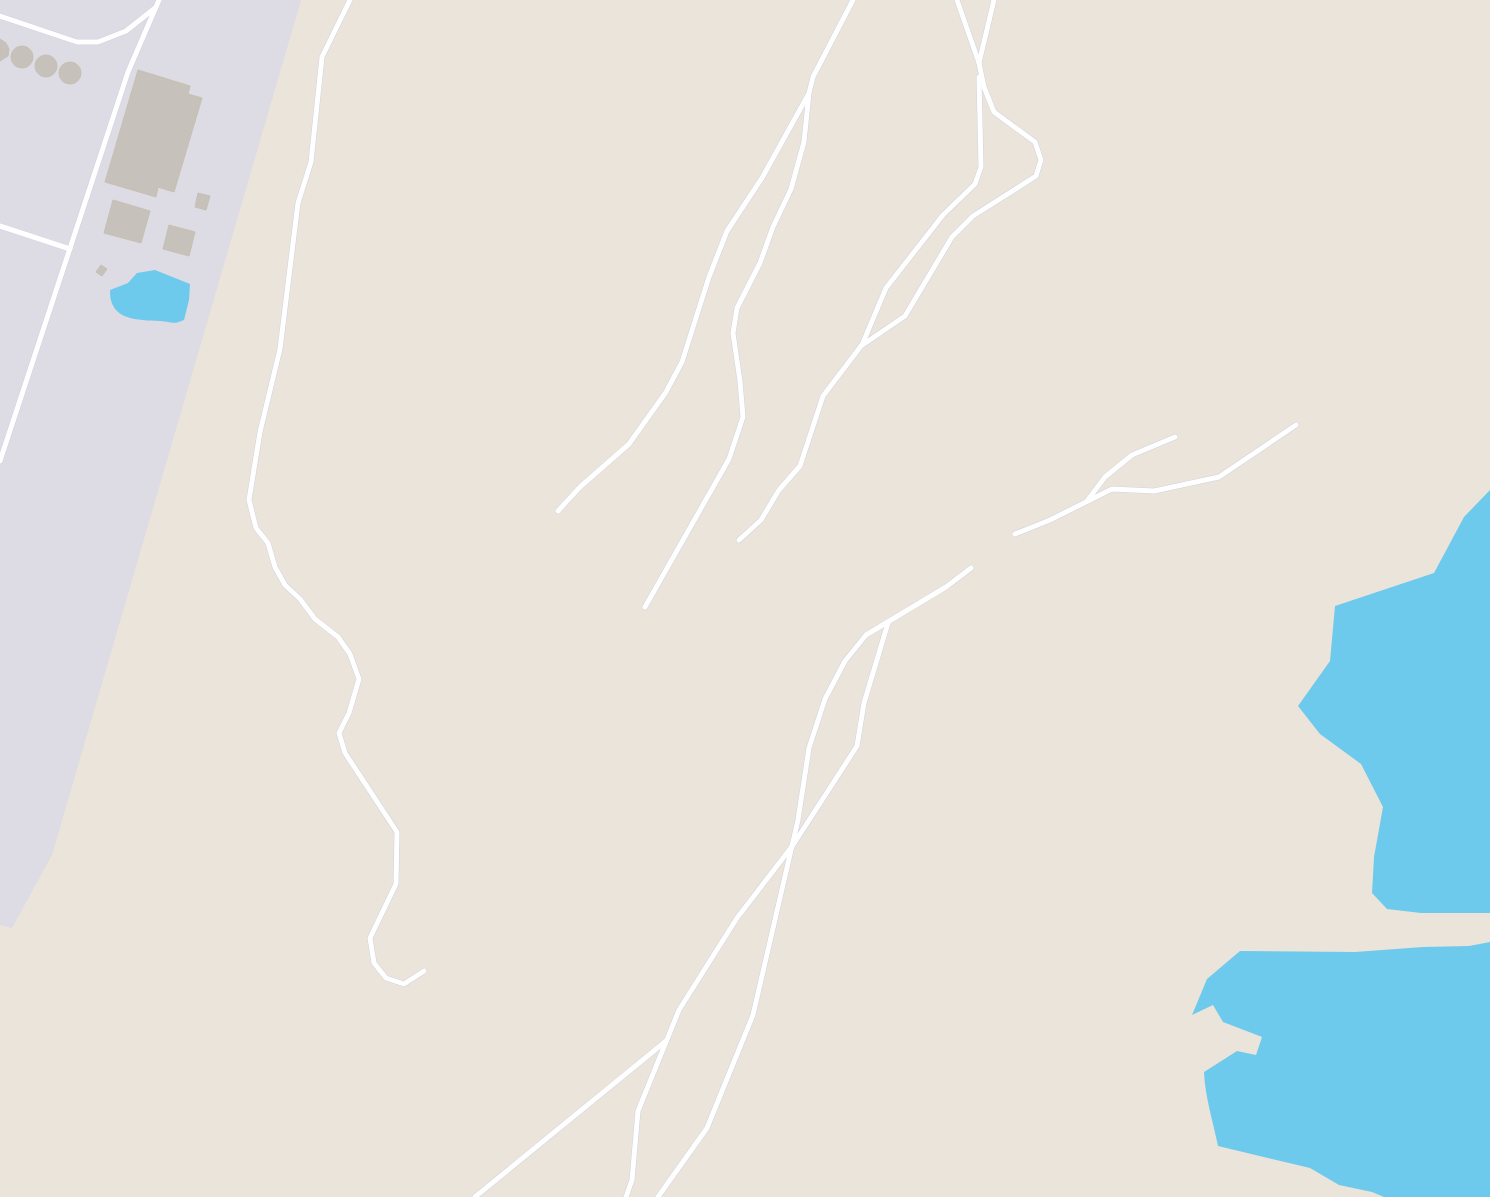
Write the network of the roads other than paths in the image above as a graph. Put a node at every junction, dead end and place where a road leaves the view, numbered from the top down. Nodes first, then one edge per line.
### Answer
1 (159, 0) edge
2 (350, 0) edge
3 (853, 0) edge
4 (957, 0) edge
5 (994, 0) edge
6 (156, 7) junction
7 (0, 16) edge
8 (979, 63) junction
9 (809, 92) junction
10 (0, 226) edge
11 (70, 249) junction
12 (861, 346) junction
13 (1296, 425) dead end
14 (1175, 437) dead end
15 (0, 461) edge
16 (1087, 502) junction
17 (558, 511) dead end
18 (1015, 534) dead end
19 (739, 540) dead end
20 (970, 568) dead end
21 (645, 607) dead end
22 (888, 623) junction
23 (792, 845) junction
24 (424, 971) dead end
25 (666, 1041) junction
26 (475, 1197) edge
27 (626, 1197) edge
28 (658, 1197) edge

1 - 6 lane
2 - 24 lane
3 - 9 lane
4 - 8 lane
5 - 8 lane
6 - 7 lane
6 - 11 lane
8 - 12 lane
8 - 12 lane
9 - 17 lane
9 - 21 lane
10 - 11 lane
11 - 15 lane
12 - 19 lane
13 - 16 lane
14 - 16 lane
16 - 18 lane
20 - 22 lane
22 - 23 lane
22 - 23 lane
23 - 25 lane
23 - 28 lane
25 - 26 lane
25 - 27 lane

